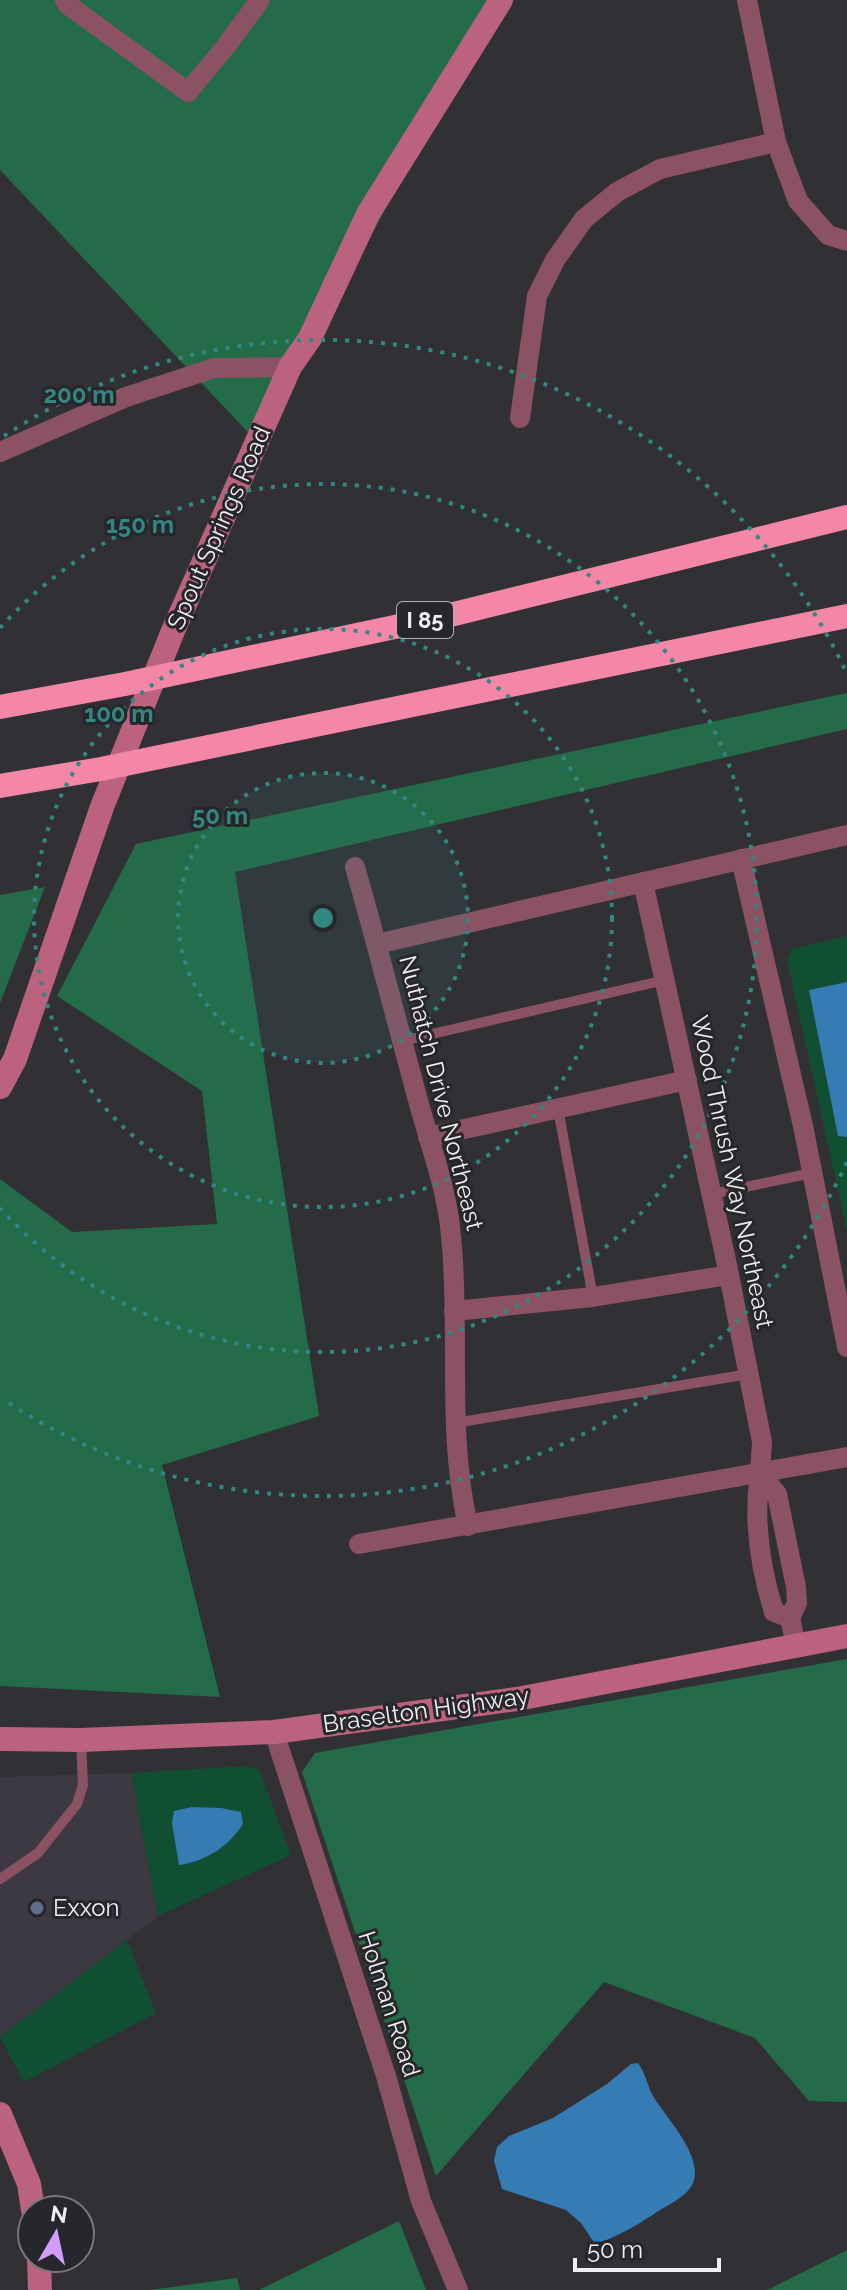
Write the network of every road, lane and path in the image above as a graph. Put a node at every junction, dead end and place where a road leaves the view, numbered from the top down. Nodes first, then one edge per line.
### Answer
1 (65, 0) edge
2 (260, 0) edge
3 (501, 0) edge
4 (747, 0) edge
5 (776, 142) junction
6 (847, 241) edge
7 (290, 367) junction
8 (520, 418) dead end
9 (0, 452) edge
10 (847, 517) edge
11 (847, 616) edge
12 (0, 707) edge
13 (0, 786) edge
14 (847, 835) edge
15 (741, 859) junction
16 (355, 867) dead end
17 (643, 882) junction
18 (377, 944) junction
19 (665, 980) junction
20 (402, 1041) junction
21 (687, 1080) junction
22 (0, 1087) edge
23 (558, 1109) junction
24 (428, 1137) junction
25 (812, 1173) junction
26 (712, 1194) junction
27 (729, 1275) junction
28 (593, 1297) junction
29 (454, 1311) junction
30 (847, 1347) edge
31 (749, 1374) junction
32 (455, 1423) junction
33 (847, 1457) edge
34 (760, 1473) junction
35 (468, 1526) junction
36 (359, 1544) dead end
37 (790, 1618) junction
38 (847, 1636) edge
39 (796, 1645) junction
40 (274, 1732) junction
41 (0, 1739) edge
42 (81, 1740) junction
43 (0, 1879) edge
44 (0, 2114) edge
45 (31, 2194) edge
46 (458, 2290) edge

1 - 2 street
3 - 7 street, Spout Springs Road
4 - 5 street
5 - 6 street
5 - 8 street
7 - 9 street
7 - 22 street, Spout Springs Road
10 - 12 highway, I 85
11 - 13 highway
14 - 15 street
15 - 17 street
15 - 25 street
16 - 18 street, Nuthatch Drive Northeast
17 - 18 street
17 - 19 street, Wood Thrush Way Northeast
18 - 20 street, Nuthatch Drive Northeast
19 - 20 lane
19 - 21 street, Wood Thrush Way Northeast
20 - 24 street, Nuthatch Drive Northeast
21 - 23 street
21 - 26 street, Wood Thrush Way Northeast
23 - 24 street
23 - 28 lane
24 - 29 street, Nuthatch Drive Northeast
25 - 26 lane
25 - 30 street
26 - 27 street, Wood Thrush Way Northeast
27 - 28 street
27 - 31 street, Wood Thrush Way Northeast
28 - 29 street
29 - 32 street, Nuthatch Drive Northeast
31 - 32 lane
31 - 34 street, Wood Thrush Way Northeast
32 - 35 street, Nuthatch Drive Northeast
33 - 34 street
34 - 35 street
34 - 37 street
34 - 37 street, Wood Thrush Way Northeast
35 - 36 street
37 - 39 street
38 - 39 street, Braselton Highway
39 - 40 street, Braselton Highway
40 - 42 street, Braselton Highway
40 - 46 street, Holman Road
41 - 42 street, Braselton Highway
42 - 43 lane
44 - 45 street

